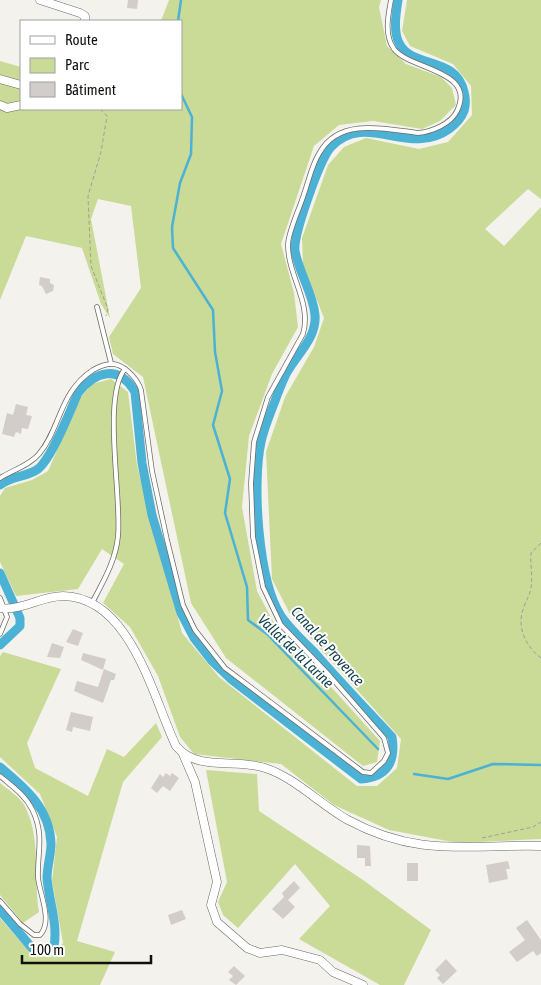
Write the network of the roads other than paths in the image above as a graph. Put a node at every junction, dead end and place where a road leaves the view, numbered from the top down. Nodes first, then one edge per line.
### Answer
1 (40, 0) edge
2 (391, 0) edge
3 (85, 20) edge
4 (0, 79) edge
5 (20, 85) edge
6 (0, 105) edge
7 (20, 105) edge
8 (97, 307) dead end
9 (111, 363) junction
10 (125, 369) junction
11 (0, 478) edge
12 (0, 598) edge
13 (92, 604) junction
14 (2, 609) edge
15 (0, 634) edge
16 (183, 754) junction
17 (0, 776) edge
18 (541, 846) edge
19 (0, 901) edge
20 (363, 985) edge

1 - 3 street
2 - 10 lane
4 - 5 street
6 - 7 street
8 - 9 lane
9 - 10 lane
9 - 11 lane
10 - 13 lane
12 - 14 lane
13 - 14 street
13 - 16 street
14 - 15 lane
16 - 18 street
16 - 20 street
17 - 19 lane

